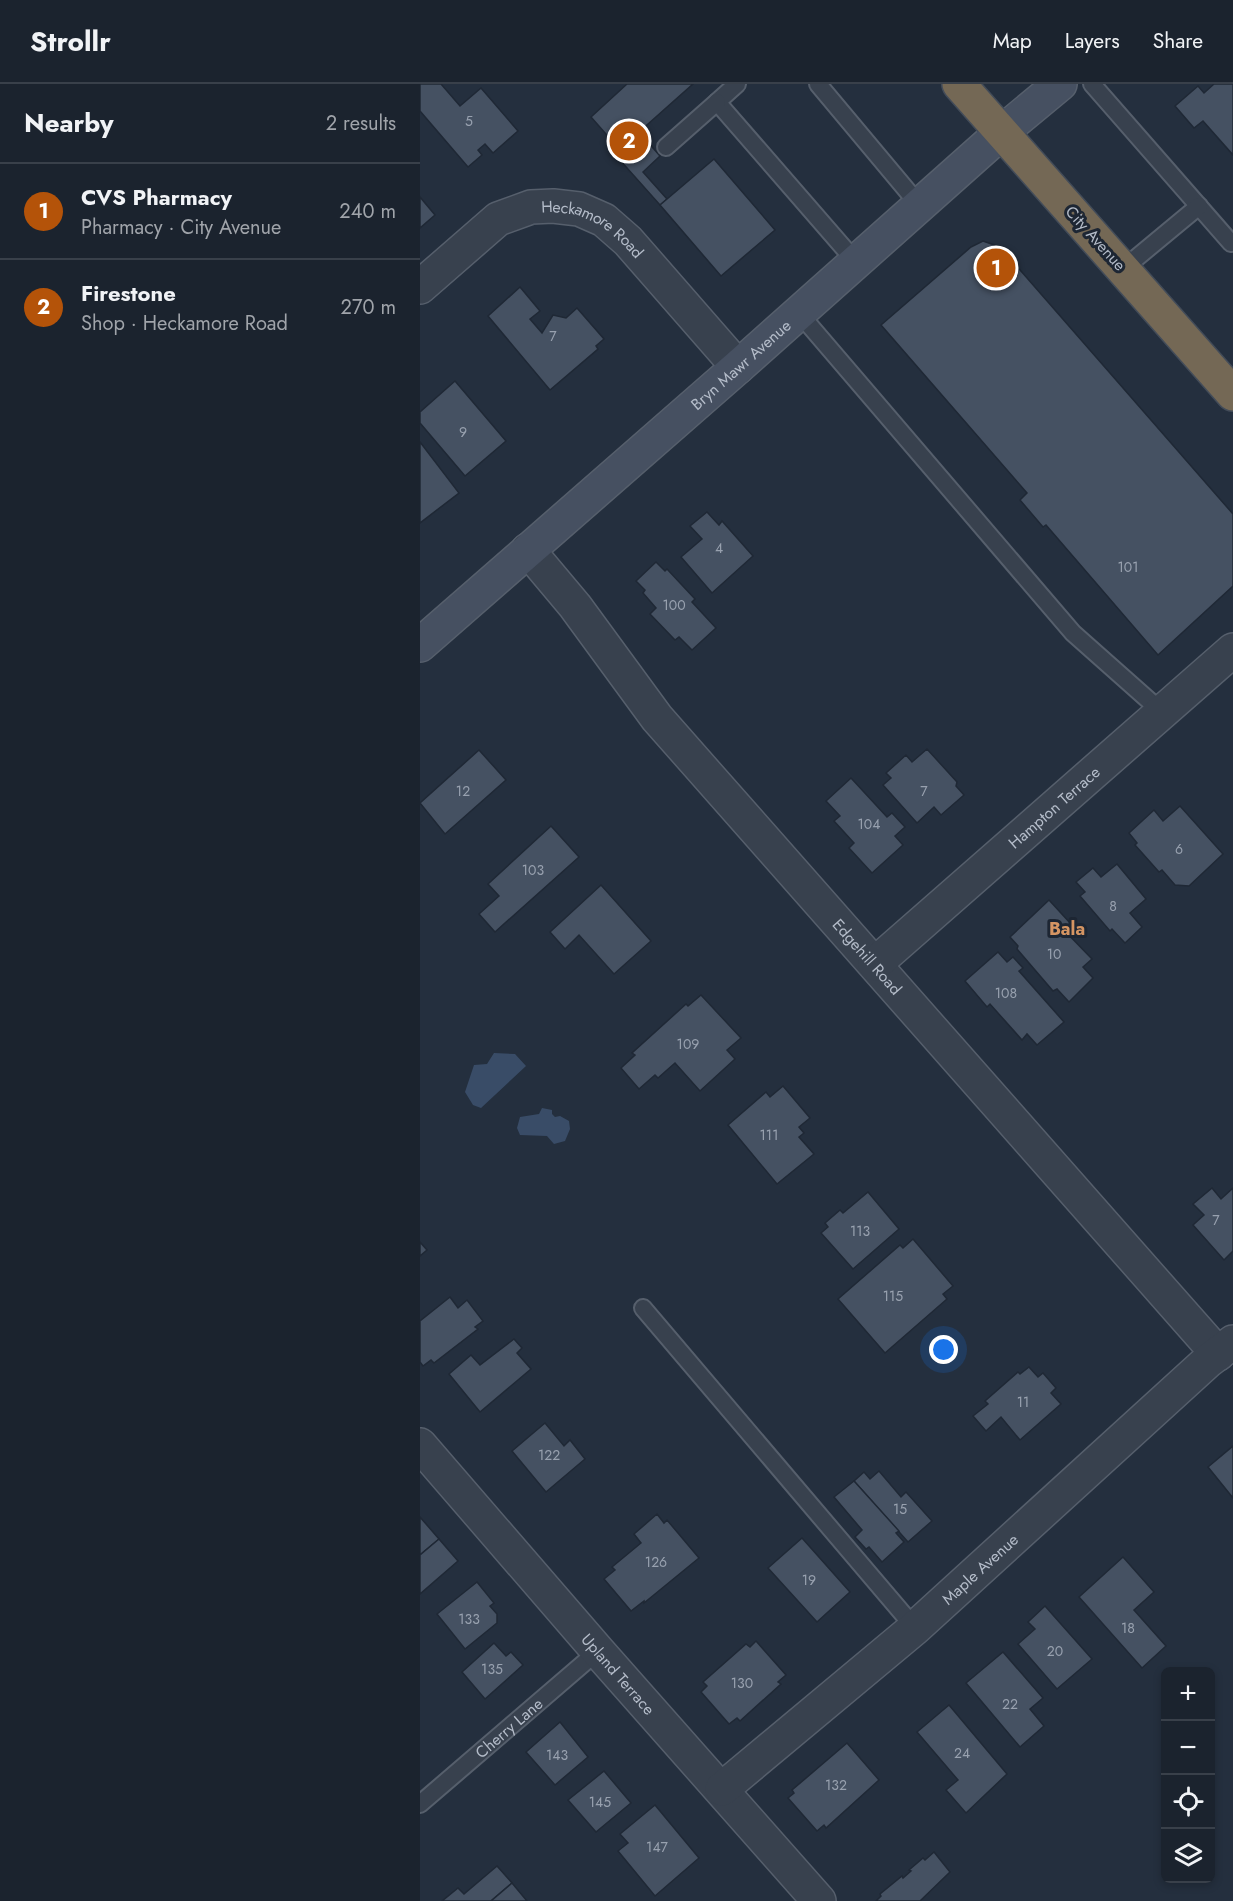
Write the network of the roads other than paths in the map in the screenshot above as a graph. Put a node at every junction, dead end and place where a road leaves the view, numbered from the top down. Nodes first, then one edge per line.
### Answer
1 (737, 84) edge
2 (818, 84) edge
3 (959, 84) edge
4 (1060, 84) edge
5 (1092, 84) edge
6 (717, 102) junction
7 (1002, 132) junction
8 (666, 147) dead end
9 (920, 206) junction
10 (1199, 206) junction
11 (1231, 243) dead end
12 (856, 262) junction
13 (1124, 269) junction
14 (420, 287) edge
15 (799, 313) junction
16 (738, 367) junction
17 (1233, 394) edge
18 (528, 550) junction
19 (420, 645) edge
20 (1233, 650) edge
21 (1162, 712) junction
22 (875, 964) junction
23 (643, 1308) dead end
24 (1225, 1348) edge
25 (420, 1445) edge
26 (915, 1628) junction
27 (598, 1652) junction
28 (722, 1789) junction
29 (420, 1804) edge
30 (819, 1901) edge

1 - 6 lane
2 - 9 lane
3 - 7 highway, City Avenue
4 - 7 street, Bryn Mawr Avenue
5 - 10 lane
6 - 8 lane
6 - 12 lane
7 - 9 street, Bryn Mawr Avenue
7 - 13 highway, City Avenue
9 - 12 street, Bryn Mawr Avenue
10 - 11 lane
10 - 13 lane
12 - 15 street, Bryn Mawr Avenue
13 - 17 highway, City Avenue
14 - 16 street, Heckamore Road
15 - 16 street, Bryn Mawr Avenue
15 - 21 lane
16 - 18 street, Bryn Mawr Avenue
18 - 19 street, Bryn Mawr Avenue
18 - 22 street, Edgehill Road
20 - 21 street, Hampton Terrace
21 - 22 street, Hampton Terrace
22 - 24 street, Edgehill Road
23 - 26 lane
24 - 26 street, Maple Avenue
25 - 27 street, Upland Terrace
26 - 28 street, Maple Avenue
27 - 28 street, Upland Terrace
27 - 29 lane, Cherry Lane
28 - 30 street, Upland Terrace

